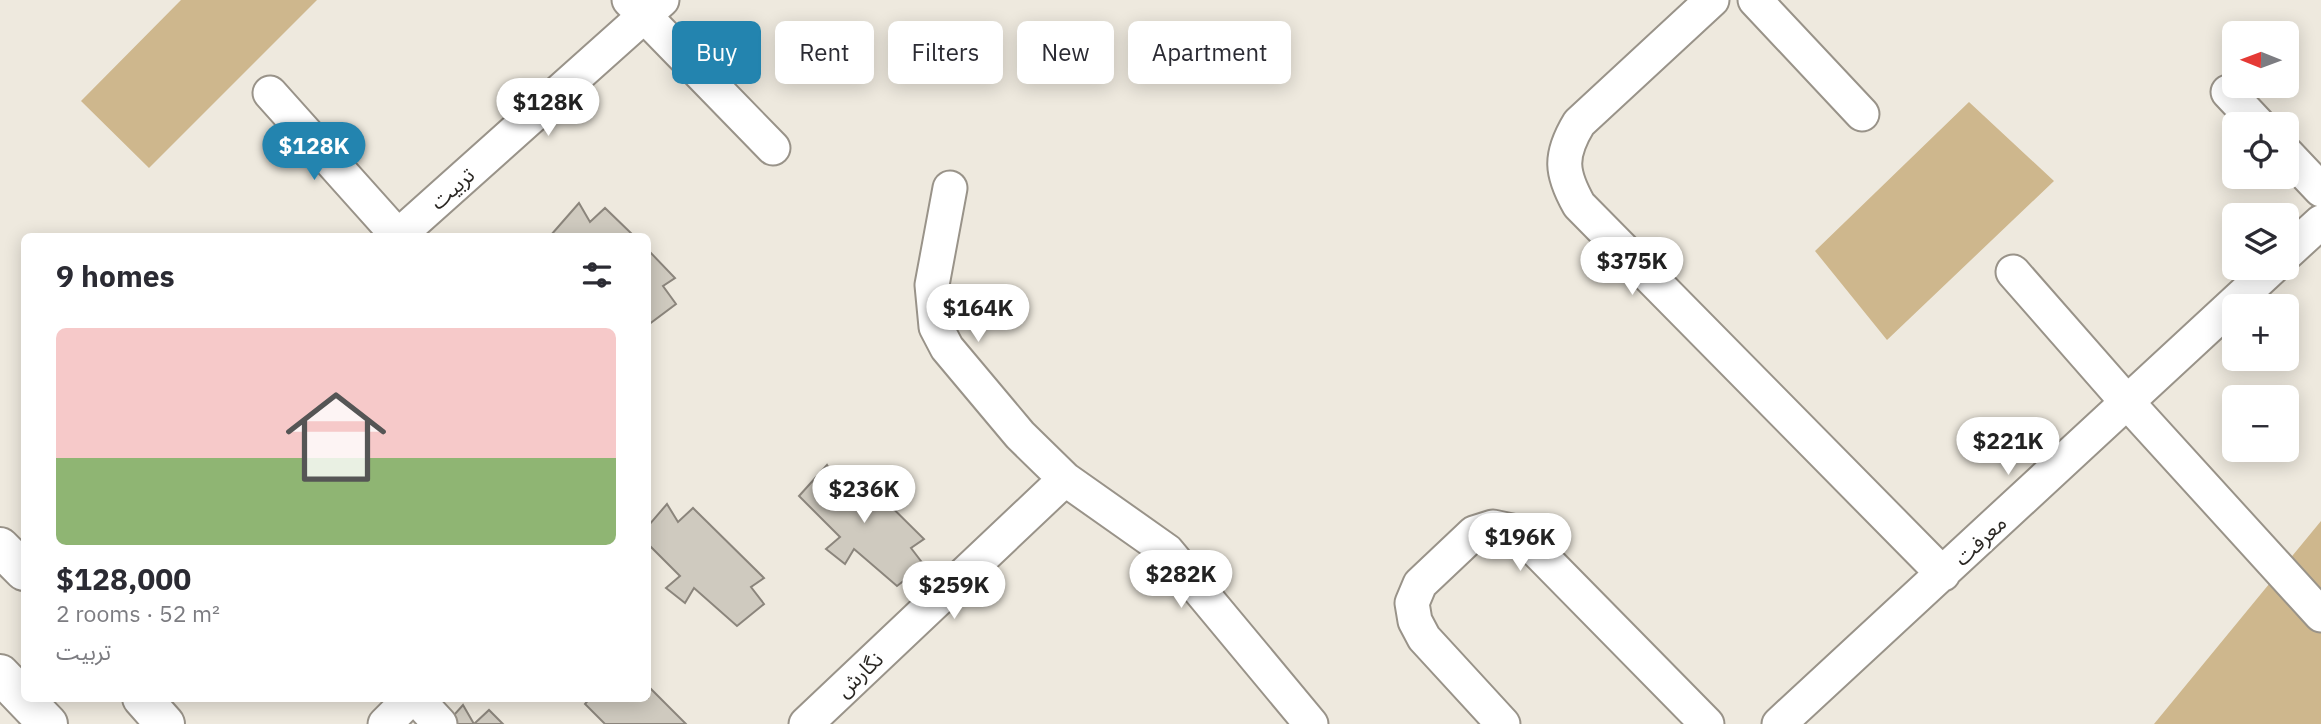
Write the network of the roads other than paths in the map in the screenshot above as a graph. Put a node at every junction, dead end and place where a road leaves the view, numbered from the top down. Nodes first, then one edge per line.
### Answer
1 (1712, 0) edge
2 (1755, 0) edge
3 (645, 5) edge
4 (270, 93) dead end
5 (2234, 98) edge
6 (2247, 112) edge
7 (1863, 114) dead end
8 (773, 148) dead end
9 (2299, 167) edge
10 (950, 188) dead end
11 (2321, 190) edge
12 (2321, 222) edge
13 (395, 233) edge
14 (401, 233) edge
15 (2299, 242) edge
16 (2013, 272) dead end
17 (2259, 280) edge
18 (2127, 402) junction
19 (1065, 479) junction
20 (0, 547) edge
21 (21, 569) edge
22 (1943, 574) junction
23 (2321, 615) edge
24 (0, 674) edge
25 (21, 696) edge
26 (27, 702) edge
27 (146, 702) edge
28 (409, 702) edge
29 (417, 702) edge
30 (48, 724) edge
31 (165, 724) edge
32 (384, 724) edge
33 (440, 724) edge
34 (806, 724) edge
35 (1311, 724) edge
36 (1503, 724) edge
37 (1707, 724) edge
38 (1779, 724) edge

1 - 22 street
2 - 7 street
3 - 8 street
3 - 14 street, تربیت
4 - 13 street
5 - 6 street
9 - 11 street
10 - 19 street
12 - 15 street
16 - 18 street
17 - 18 street, معرفت
18 - 22 street, معرفت
18 - 23 street
19 - 34 street, نگارش
19 - 35 street
20 - 21 street
22 - 38 street, معرفت
24 - 25 street
26 - 30 street
27 - 31 street
28 - 32 street
29 - 33 street
36 - 37 street

